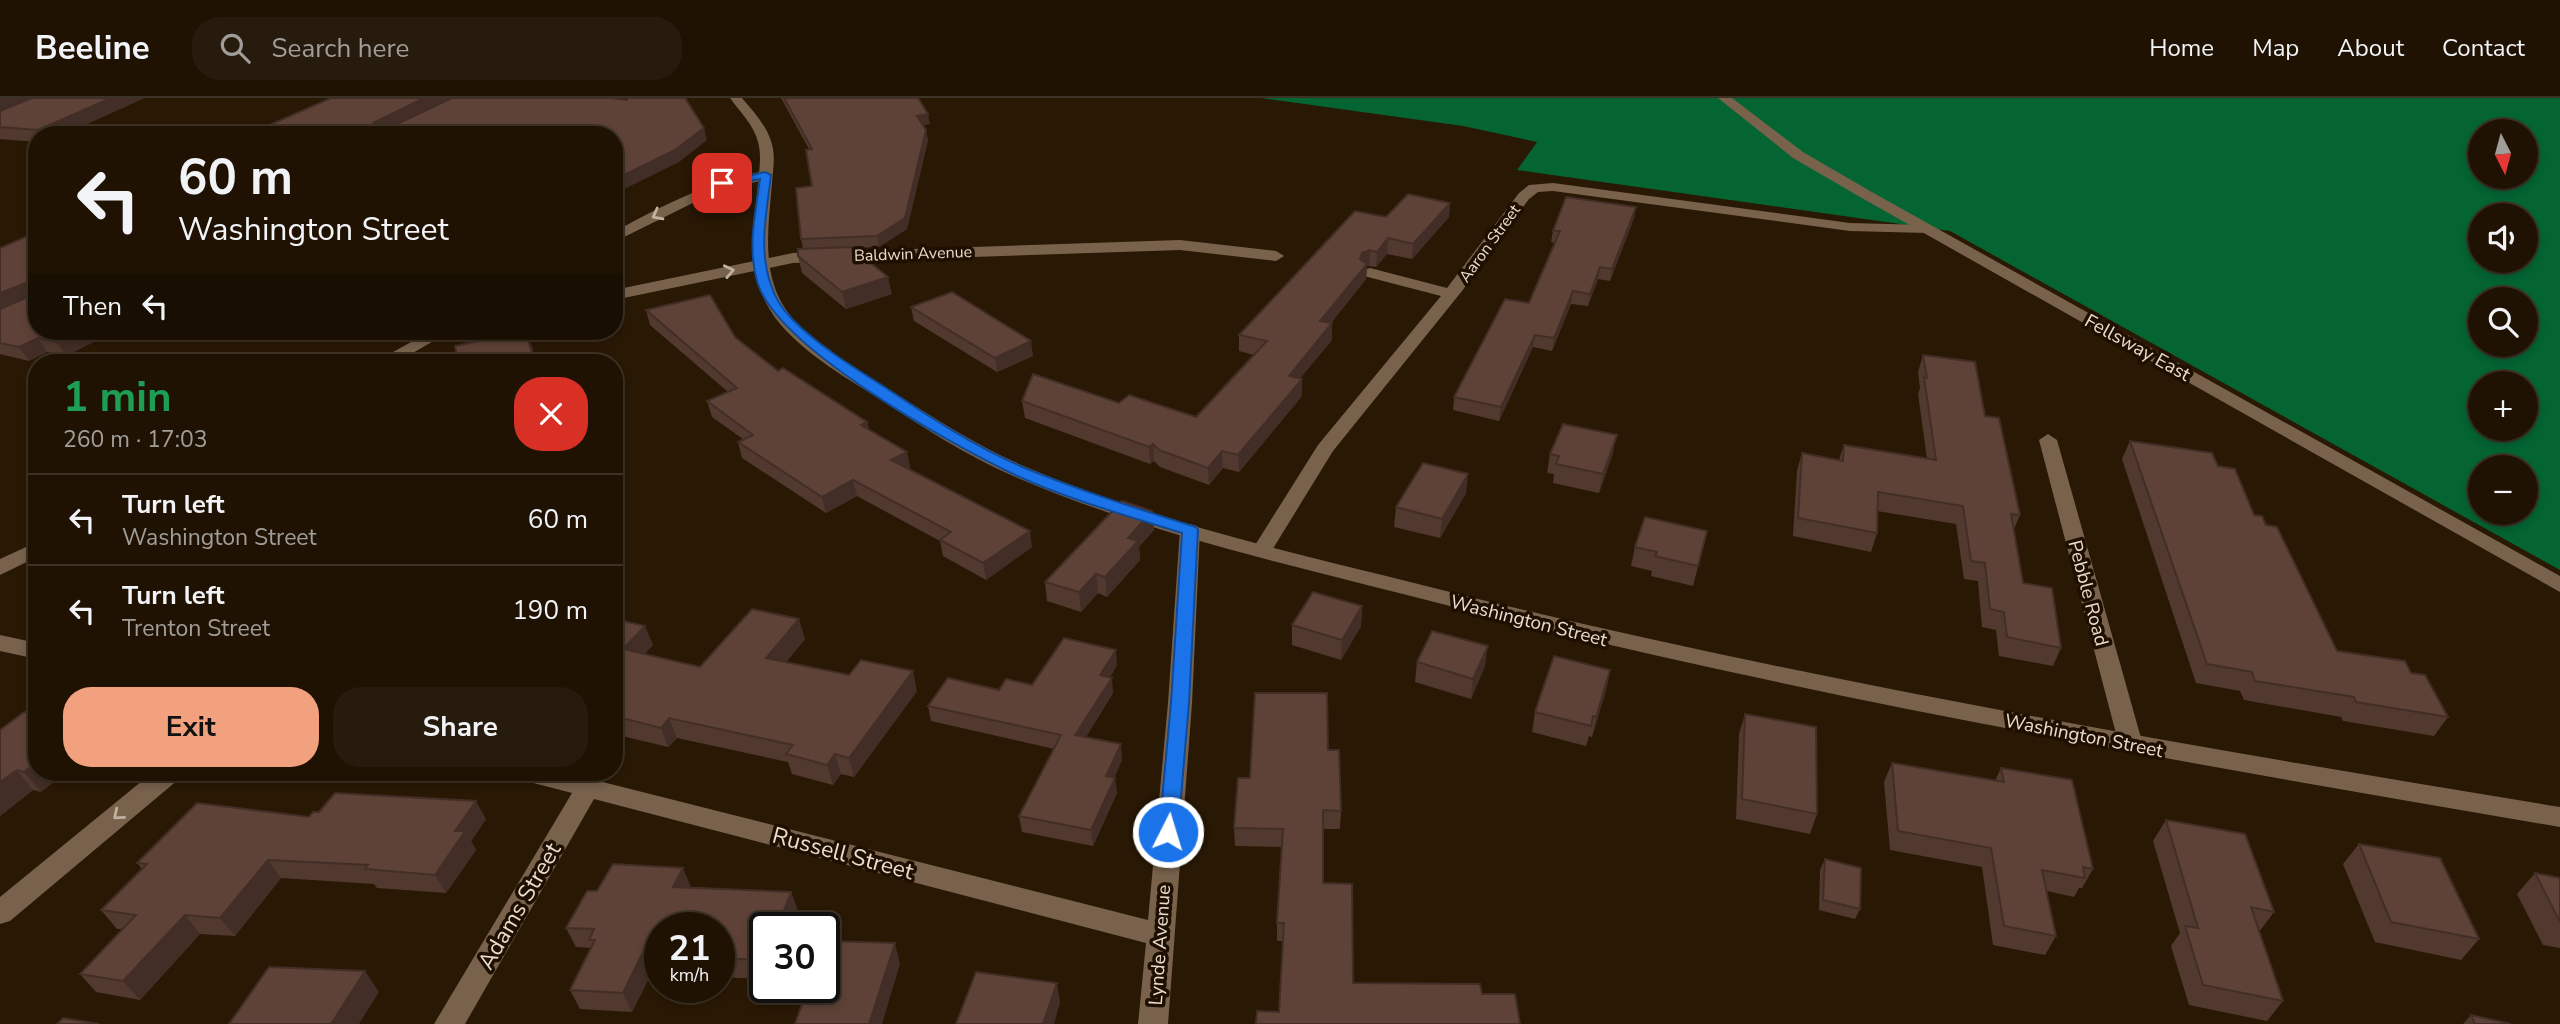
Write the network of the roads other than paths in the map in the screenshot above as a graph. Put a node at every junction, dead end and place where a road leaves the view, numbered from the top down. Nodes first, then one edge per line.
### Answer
1 (736, 98) edge
2 (1724, 98) edge
3 (765, 175) junction
4 (1927, 229) junction
5 (623, 233) edge
6 (1276, 256) dead end
7 (759, 264) junction
8 (1370, 273) edge
9 (623, 293) edge
10 (1451, 294) junction
11 (426, 340) edge
12 (399, 354) edge
13 (2048, 440) dead end
14 (1190, 530) junction
15 (1262, 550) junction
16 (28, 553) edge
17 (0, 568) edge
18 (2560, 585) edge
19 (0, 643) edge
20 (28, 649) edge
21 (2130, 745) junction
22 (159, 781) edge
23 (561, 781) edge
24 (588, 788) junction
25 (2560, 817) edge
26 (0, 913) edge
27 (1159, 935) junction
28 (449, 1024) edge
29 (1153, 1024) edge

1 - 3 street, Washington Street
2 - 4 street, Fellsway East
3 -> 5 street
3 - 7 street, Washington Street
4 - 10 street, Aaron Street
4 - 18 street, Fellsway East
6 - 7 street, Baldwin Avenue
9 -> 7 street, Baldwin Avenue
7 - 14 street, Washington Street
8 - 10 street
10 - 15 street, Aaron Street
11 - 12 street
13 - 21 street, Pebble Road
14 - 15 street, Washington Street
14 - 27 street, Lynde Avenue
15 - 21 street, Washington Street
16 - 17 street
19 - 20 street
21 - 25 street, Washington Street
22 -> 26 street
23 - 24 street, Russell Street
24 - 27 street, Russell Street
24 - 28 street, Adams Street
27 - 29 street, Lynde Avenue

